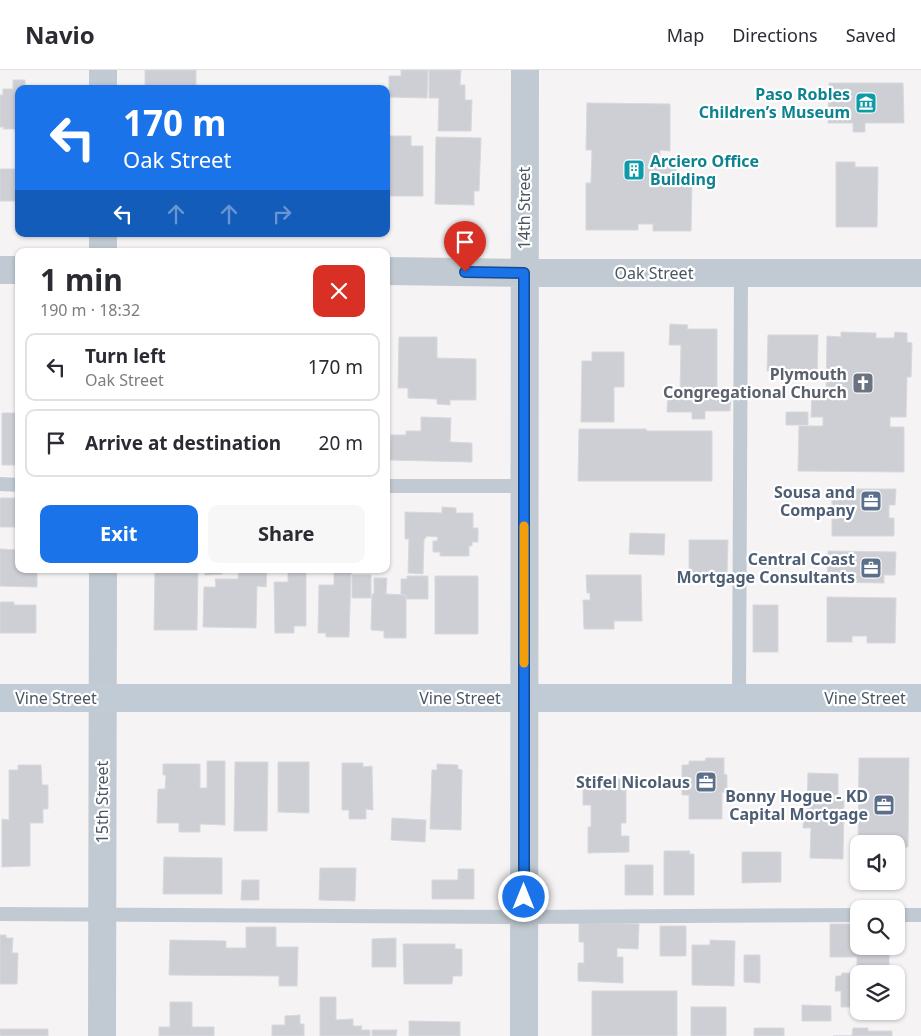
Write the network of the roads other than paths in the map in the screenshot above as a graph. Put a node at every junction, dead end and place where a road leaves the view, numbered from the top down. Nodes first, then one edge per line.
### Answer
1 (103, 70) edge
2 (525, 70) edge
3 (103, 85) edge
4 (0, 270) edge
5 (15, 270) edge
6 (390, 271) edge
7 (524, 273) junction
8 (742, 273) junction
9 (921, 273) edge
10 (0, 484) edge
11 (15, 484) edge
12 (390, 486) edge
13 (524, 486) junction
14 (103, 573) edge
15 (0, 698) edge
16 (102, 698) junction
17 (524, 698) junction
18 (739, 698) junction
19 (921, 698) edge
20 (0, 914) edge
21 (102, 914) junction
22 (850, 915) edge
23 (905, 915) edge
24 (921, 915) edge
25 (524, 917) junction
26 (102, 1036) edge
27 (524, 1036) edge

1 - 3 street
2 - 7 street, 14th Street
4 - 5 street
6 - 7 street, Oak Street
7 - 8 street, Oak Street
7 - 13 street, 14th Street
8 - 9 street, Oak Street
8 - 18 lane
10 - 11 lane
12 - 13 lane
13 - 17 street, 14th Street
14 - 16 street, 15th Street
15 - 16 street, Vine Street
16 - 17 street, Vine Street
16 - 21 street, 15th Street
17 - 18 street, Vine Street
17 - 25 street, 14th Street
18 - 19 street, Vine Street
20 - 21 lane
21 - 25 lane
21 - 26 street, 15th Street
22 - 25 lane
23 - 24 lane
25 - 27 street, 14th Street

